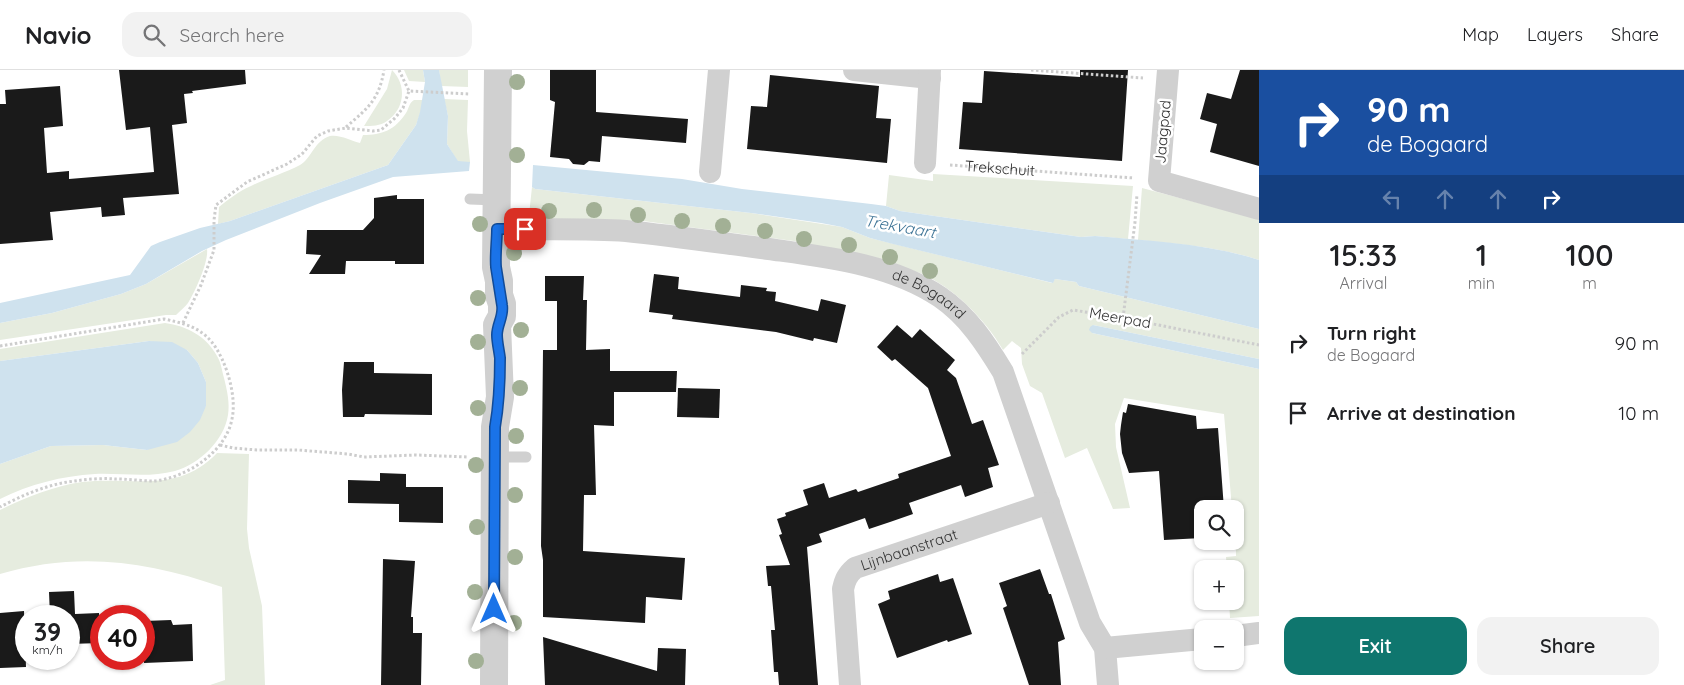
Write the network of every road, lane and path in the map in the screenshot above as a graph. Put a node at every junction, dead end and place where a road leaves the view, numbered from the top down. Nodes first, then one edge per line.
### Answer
1 (384, 70) edge
2 (398, 70) edge
3 (498, 70) edge
4 (719, 70) edge
5 (854, 70) edge
6 (1031, 70) edge
7 (930, 74) edge
8 (1168, 75) edge
9 (409, 91) junction
10 (472, 94) dead end
11 (346, 128) junction
12 (925, 163) joint
13 (710, 172) dead end
14 (1148, 180) junction
15 (470, 200) dead end
16 (497, 200) junction
17 (1259, 209) edge
18 (497, 229) junction
19 (1123, 318) junction
20 (183, 323) junction
21 (1259, 345) edge
22 (0, 346) edge
23 (1003, 372) junction
24 (220, 444) junction
25 (526, 456) dead end
26 (482, 457) junction
27 (1049, 503) junction
28 (0, 507) edge
29 (1259, 634) edge
30 (1244, 635) edge
31 (1194, 640) edge
32 (1105, 648) junction
33 (494, 685) edge
34 (850, 685) edge
35 (1108, 685) edge

1 - 11 path
2 - 9 path
3 - 16 street
4 - 13 street
5 - 7 street
6 - 8 path
7 - 12 street
8 - 14 street, Jaagpad
9 - 10 path
9 - 11 path
11 - 20 path
12 - 14 path, Trekschuit
14 - 17 street, Jaagpad
14 - 19 path
15 - 16 lane
16 - 18 street
18 - 23 street, de Bogaard
18 - 26 street
19 - 21 path, Meerpad
19 - 23 path, Meerpad
20 - 22 path
20 - 24 path
23 - 27 street, de Bogaard
24 - 26 path
24 - 28 path
25 - 26 lane
26 - 33 street
27 - 32 street, de Bogaard
27 - 34 street, Lijnbaanstraat
29 - 30 street
31 - 32 street
32 - 35 street, de Bogaard

